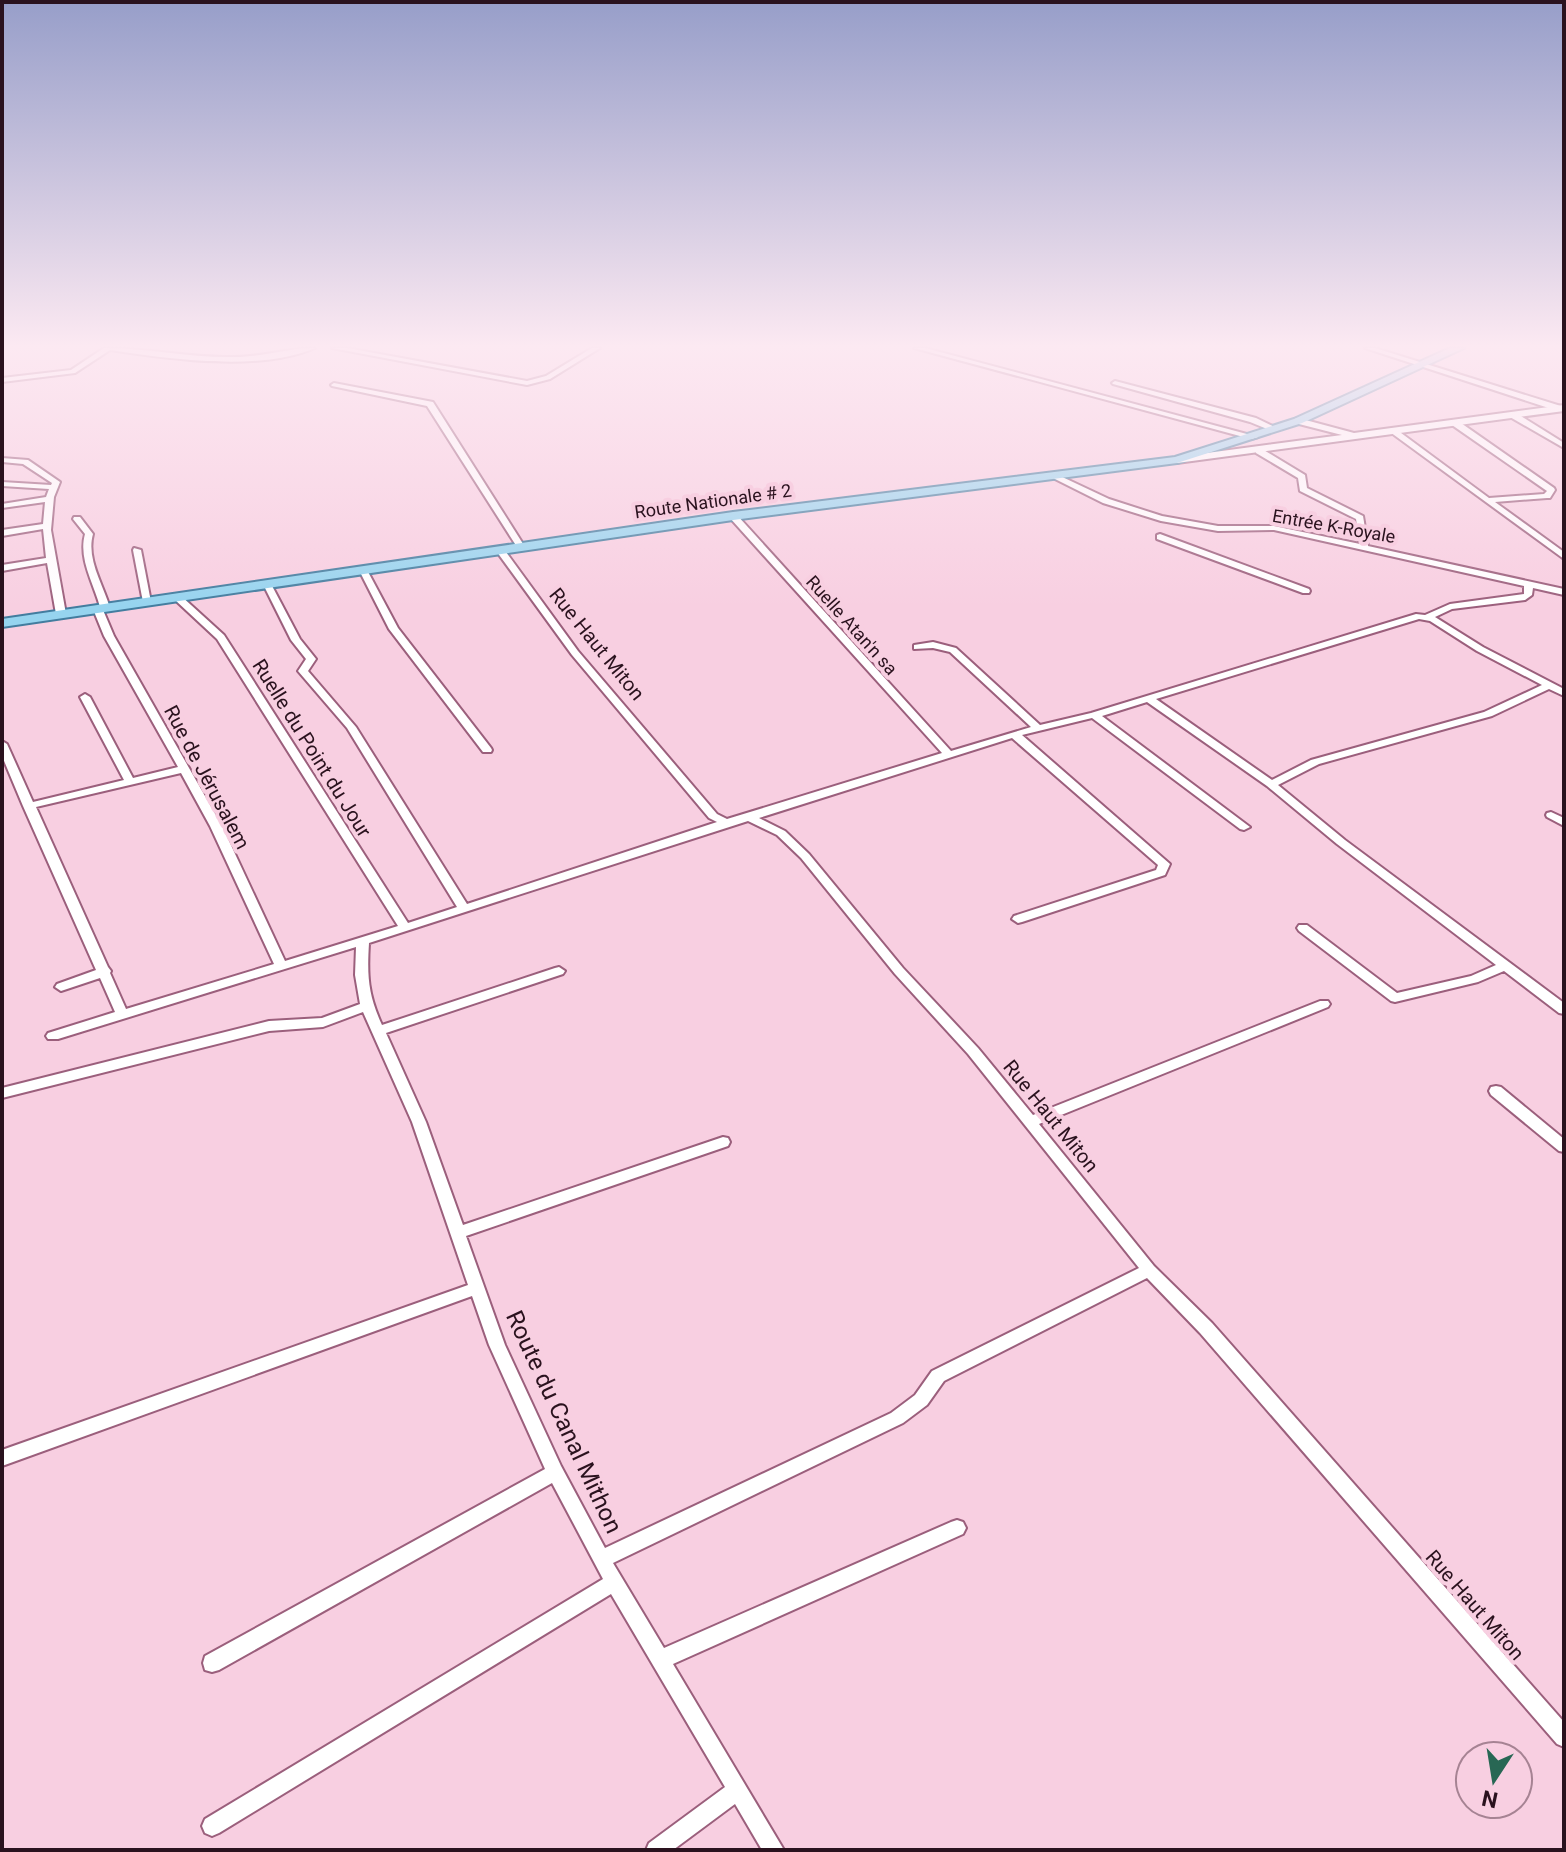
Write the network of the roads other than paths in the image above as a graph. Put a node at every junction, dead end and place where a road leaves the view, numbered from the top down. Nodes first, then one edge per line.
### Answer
1 (449, 434) edge
2 (1244, 434) edge
3 (1261, 434) edge
4 (1352, 434) edge
5 (1372, 434) edge
6 (1397, 434) edge
7 (1471, 434) edge
8 (1545, 434) edge
9 (1358, 436) junction
10 (1254, 437) junction
11 (1564, 446) edge
12 (1259, 451) junction
13 (2, 460) edge
14 (1177, 460) junction
15 (1055, 477) junction
16 (2, 484) edge
17 (54, 484) junction
18 (50, 499) junction
19 (1488, 500) junction
20 (2, 506) edge
21 (733, 516) junction
22 (77, 519) dead end
23 (48, 526) junction
24 (1213, 528) junction
25 (2, 533) edge
26 (1160, 537) dead end
27 (1364, 546) junction
28 (521, 547) junction
29 (1194, 548) junction
30 (1559, 549) edge
31 (137, 550) dead end
32 (500, 550) junction
33 (1564, 556) edge
34 (53, 559) junction
35 (2, 568) edge
36 (363, 570) junction
37 (267, 584) junction
38 (1529, 585) junction
39 (1306, 591) dead end
40 (1564, 592) edge
41 (177, 597) junction
42 (147, 602) junction
43 (102, 608) junction
44 (61, 614) junction
45 (1427, 617) junction
46 (2, 623) edge
47 (917, 647) dead end
48 (1548, 686) junction
49 (1564, 693) edge
50 (85, 697) dead end
51 (1148, 698) junction
52 (1094, 715) junction
53 (1038, 728) junction
54 (1014, 734) junction
55 (2, 744) edge
56 (487, 750) dead end
57 (948, 754) junction
58 (184, 769) junction
59 (130, 782) junction
60 (1271, 784) junction
61 (28, 806) junction
62 (1551, 815) dead end
63 (749, 817) junction
64 (726, 823) junction
65 (1564, 823) edge
66 (1244, 827) dead end
67 (463, 907) junction
68 (1018, 919) dead end
69 (405, 928) junction
70 (1303, 928) dead end
71 (363, 940) junction
72 (280, 964) junction
73 (1504, 966) junction
74 (105, 971) junction
75 (559, 971) dead end
76 (61, 987) dead end
77 (1324, 1004) dead end
78 (367, 1006) junction
79 (1564, 1010) edge
80 (122, 1014) junction
81 (378, 1031) junction
82 (53, 1036) dead end
83 (1496, 1091) dead end
84 (2, 1093) edge
85 (1030, 1122) junction
86 (723, 1142) dead end
87 (1564, 1147) edge
88 (458, 1233) junction
89 (1149, 1270) junction
90 (477, 1288) junction
91 (2, 1458) edge
92 (555, 1472) junction
93 (957, 1528) dead end
94 (602, 1559) junction
95 (614, 1582) junction
96 (662, 1659) junction
97 (212, 1663) dead end
98 (1561, 1728) edge
99 (737, 1791) junction
100 (212, 1826) dead end
101 (656, 1850) edge
102 (774, 1850) edge

1 - 28 street
2 - 10 street
3 - 10 main road, Route Nationale # 2
4 - 9 main road
5 - 9 main road
6 - 19 street
7 - 19 street
8 - 11 street
9 - 12 main road
10 - 14 main road, Route Nationale # 2
12 - 14 main road
12 - 27 street
13 - 17 street
14 - 15 main road, Route Nationale # 2
15 - 21 main road, Route Nationale # 2
15 - 24 street, Entrée K-Royale
16 - 17 street
17 - 18 street
18 - 20 street
18 - 23 street
19 - 30 street
21 - 28 main road, Route Nationale # 2
21 - 57 street, Ruelle Atan'n sa
22 - 43 street, Rue de Jérusalem
23 - 25 street
23 - 34 street
24 - 27 street, Entrée K-Royale
24 - 29 street
26 - 29 street
27 - 38 street, Entrée K-Royale
28 - 32 main road, Route Nationale # 2
29 - 39 street
30 - 33 street
31 - 42 street
32 - 36 main road, Route Nationale # 2
32 - 64 street, Rue Haut Miton
34 - 35 street
34 - 44 street
36 - 37 main road, Route Nationale # 2
36 - 56 street
37 - 41 main road, Route Nationale # 2
37 - 67 street
38 - 40 street, Entrée K-Royale
38 - 45 street
41 - 42 main road, Route Nationale # 2
41 - 69 street, Ruelle du Point du Jour
42 - 43 main road, Route Nationale # 2
43 - 44 main road, Route Nationale # 2
43 - 58 street, Rue de Jérusalem
44 - 46 main road, Route Nationale # 2
45 - 48 street
45 - 51 street
47 - 53 street
48 - 49 street
48 - 60 street
50 - 59 street
51 - 52 street
51 - 60 street
52 - 53 street
52 - 66 street
53 - 54 street
54 - 57 street
54 - 68 street
55 - 61 street
57 - 63 street
58 - 59 street
58 - 72 street, Rue de Jérusalem
59 - 61 street
60 - 73 street
61 - 74 street
62 - 65 street
63 - 64 street
63 - 85 street, Rue Haut Miton
64 - 67 street
67 - 69 street
69 - 71 street
70 - 73 street
71 - 72 street
71 - 78 street, Route du Canal Mithon
72 - 80 street
73 - 79 street
74 - 76 street
74 - 80 street
75 - 81 street
77 - 85 street
78 - 81 street, Route du Canal Mithon
78 - 84 street
80 - 82 street
81 - 88 street, Route du Canal Mithon
83 - 87 street
85 - 89 street, Rue Haut Miton
86 - 88 street
88 - 90 street, Route du Canal Mithon
89 - 94 street
89 - 98 street, Rue Haut Miton
90 - 91 street
90 - 92 street, Route du Canal Mithon
92 - 94 street, Route du Canal Mithon
92 - 97 street
93 - 96 street
94 - 95 street, Route du Canal Mithon
95 - 96 street, Route du Canal Mithon
95 - 100 street
96 - 99 street, Route du Canal Mithon
99 - 101 street
99 - 102 street, Route du Canal Mithon

